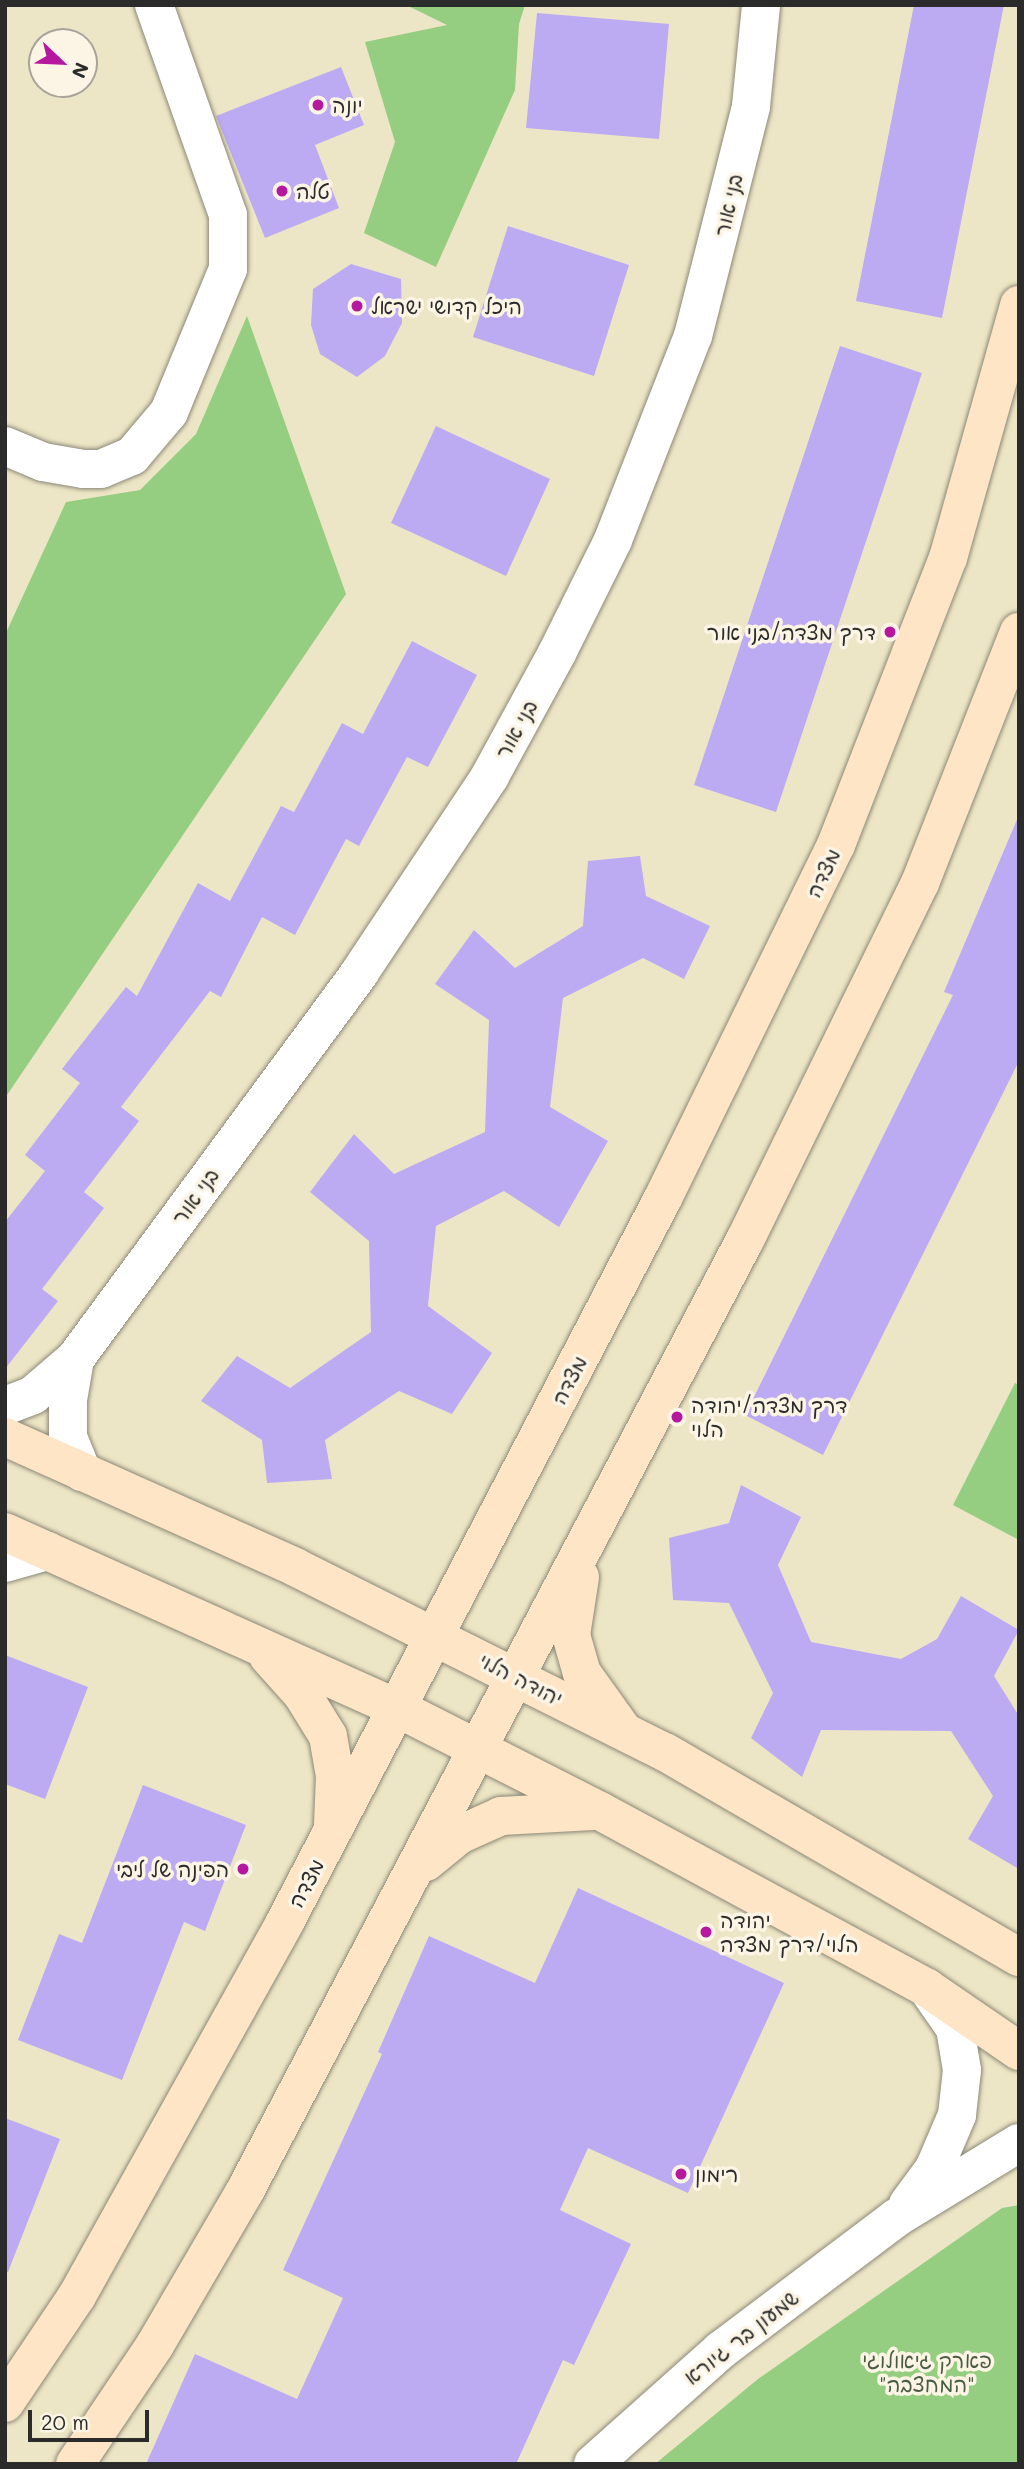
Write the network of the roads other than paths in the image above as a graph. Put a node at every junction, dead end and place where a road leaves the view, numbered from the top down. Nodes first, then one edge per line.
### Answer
1 (154, 5) edge
2 (761, 5) edge
3 (1019, 305) edge
4 (5, 446) edge
5 (1019, 632) edge
6 (75, 1359) junction
7 (5, 1406) edge
8 (5, 1437) edge
9 (82, 1472) junction
10 (5, 1532) edge
11 (585, 1546) junction
12 (47, 1551) junction
13 (5, 1563) edge
14 (435, 1635) junction
15 (260, 1646) junction
16 (516, 1678) junction
17 (397, 1708) junction
18 (623, 1731) junction
19 (479, 1749) junction
20 (600, 1811) junction
21 (332, 1835) junction
22 (416, 1870) junction
23 (1019, 1957) edge
24 (927, 1987) junction
25 (1019, 2050) edge
26 (1019, 2143) edge
27 (896, 2218) junction
28 (5, 2403) edge
29 (75, 2464) edge
30 (593, 2464) edge

1 - 4 street
2 - 6 street, בני אור
3 - 14 main road, מצדה
5 - 11 main road
6 - 7 street, בני אור
6 - 9 street, בני אור
8 - 9 main road, יהודה הלוי
9 - 14 main road, יהודה הלוי
10 - 12 main road
11 - 16 main road
11 - 18 main road
12 - 13 street
12 - 15 main road
14 - 16 main road, יהודה הלוי
14 - 17 main road, מצדה
15 - 17 main road
15 - 21 main road
16 - 18 main road, יהודה הלוי
16 - 19 main road
17 - 19 main road
17 - 21 main road, מצדה
18 - 23 main road, יהודה הלוי
19 - 20 main road
19 - 22 main road
20 - 22 main road
20 - 24 main road
21 - 28 main road, מצדה
22 - 29 main road
24 - 25 main road
24 - 27 street, שמעון בר גיורא
26 - 27 street, שמעון בר גיורא
27 - 30 street, שמעון בר גיורא

